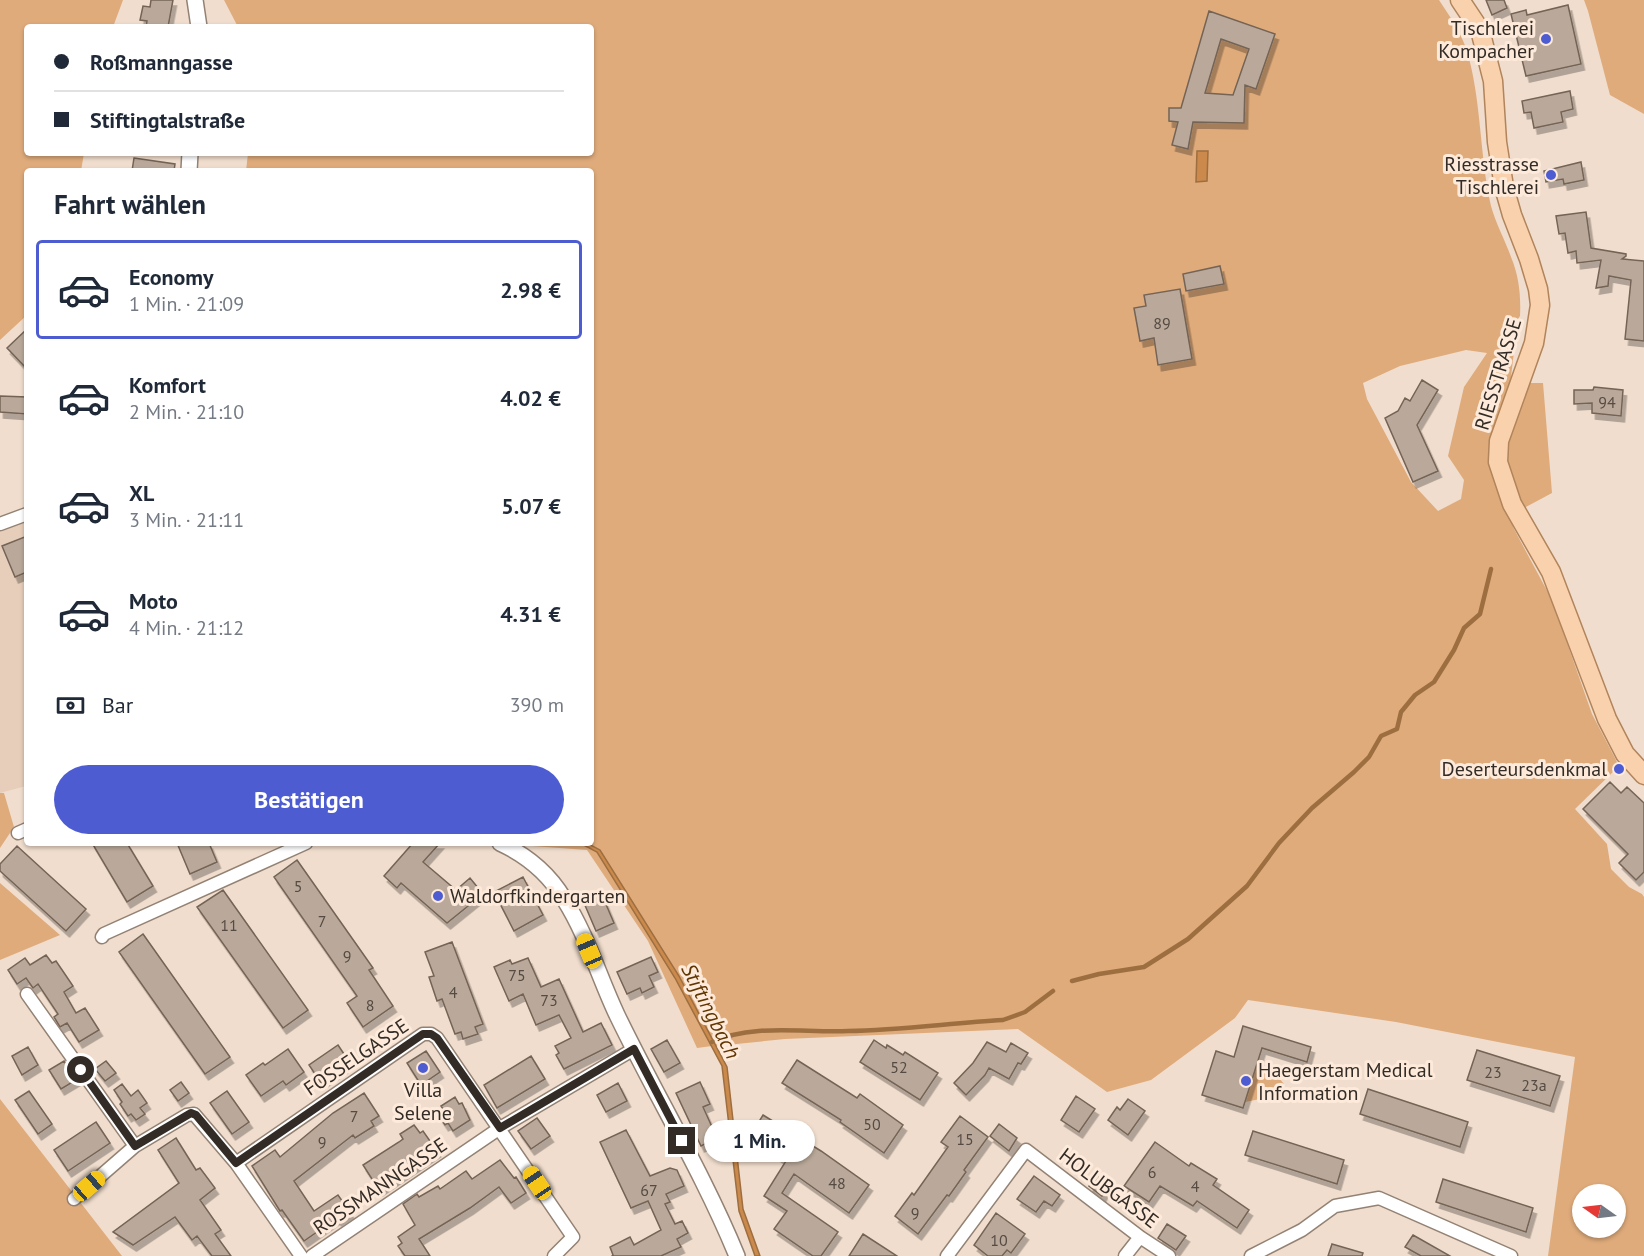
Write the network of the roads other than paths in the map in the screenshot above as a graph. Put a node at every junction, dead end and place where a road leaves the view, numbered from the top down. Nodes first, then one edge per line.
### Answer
1 (195, 0) edge
2 (1460, 0) edge
3 (199, 24) edge
4 (24, 515) edge
5 (0, 524) edge
6 (1644, 776) edge
7 (299, 846) edge
8 (505, 846) edge
9 (102, 938) dead end
10 (27, 994) dead end
11 (634, 1049) junction
12 (500, 1128) junction
13 (135, 1146) junction
14 (236, 1163) junction
15 (74, 1199) dead end
16 (1140, 1237) junction
17 (301, 1256) edge
18 (312, 1256) edge
19 (554, 1256) edge
20 (737, 1256) edge
21 (947, 1256) edge
22 (1125, 1256) edge
23 (1170, 1256) edge
24 (1251, 1256) edge
25 (1511, 1256) edge

1 - 3 street
2 - 6 main road, RIESSTRASSE
4 - 5 street
7 - 9 street
8 - 11 street
10 - 13 street
11 - 12 street, ROSSMANNGASSE
11 - 20 street
12 - 14 street, FOSSELGASSE
12 - 18 street, ROSSMANNGASSE
12 - 19 street
13 - 14 street, ROSSMANNGASSE
13 - 15 street, ROSSMANNGASSE
14 - 17 street, ROSSMANNGASSE
16 - 21 street, HOLUBGASSE
16 - 22 street
16 - 23 street, HOLUBGASSE
24 - 25 street

